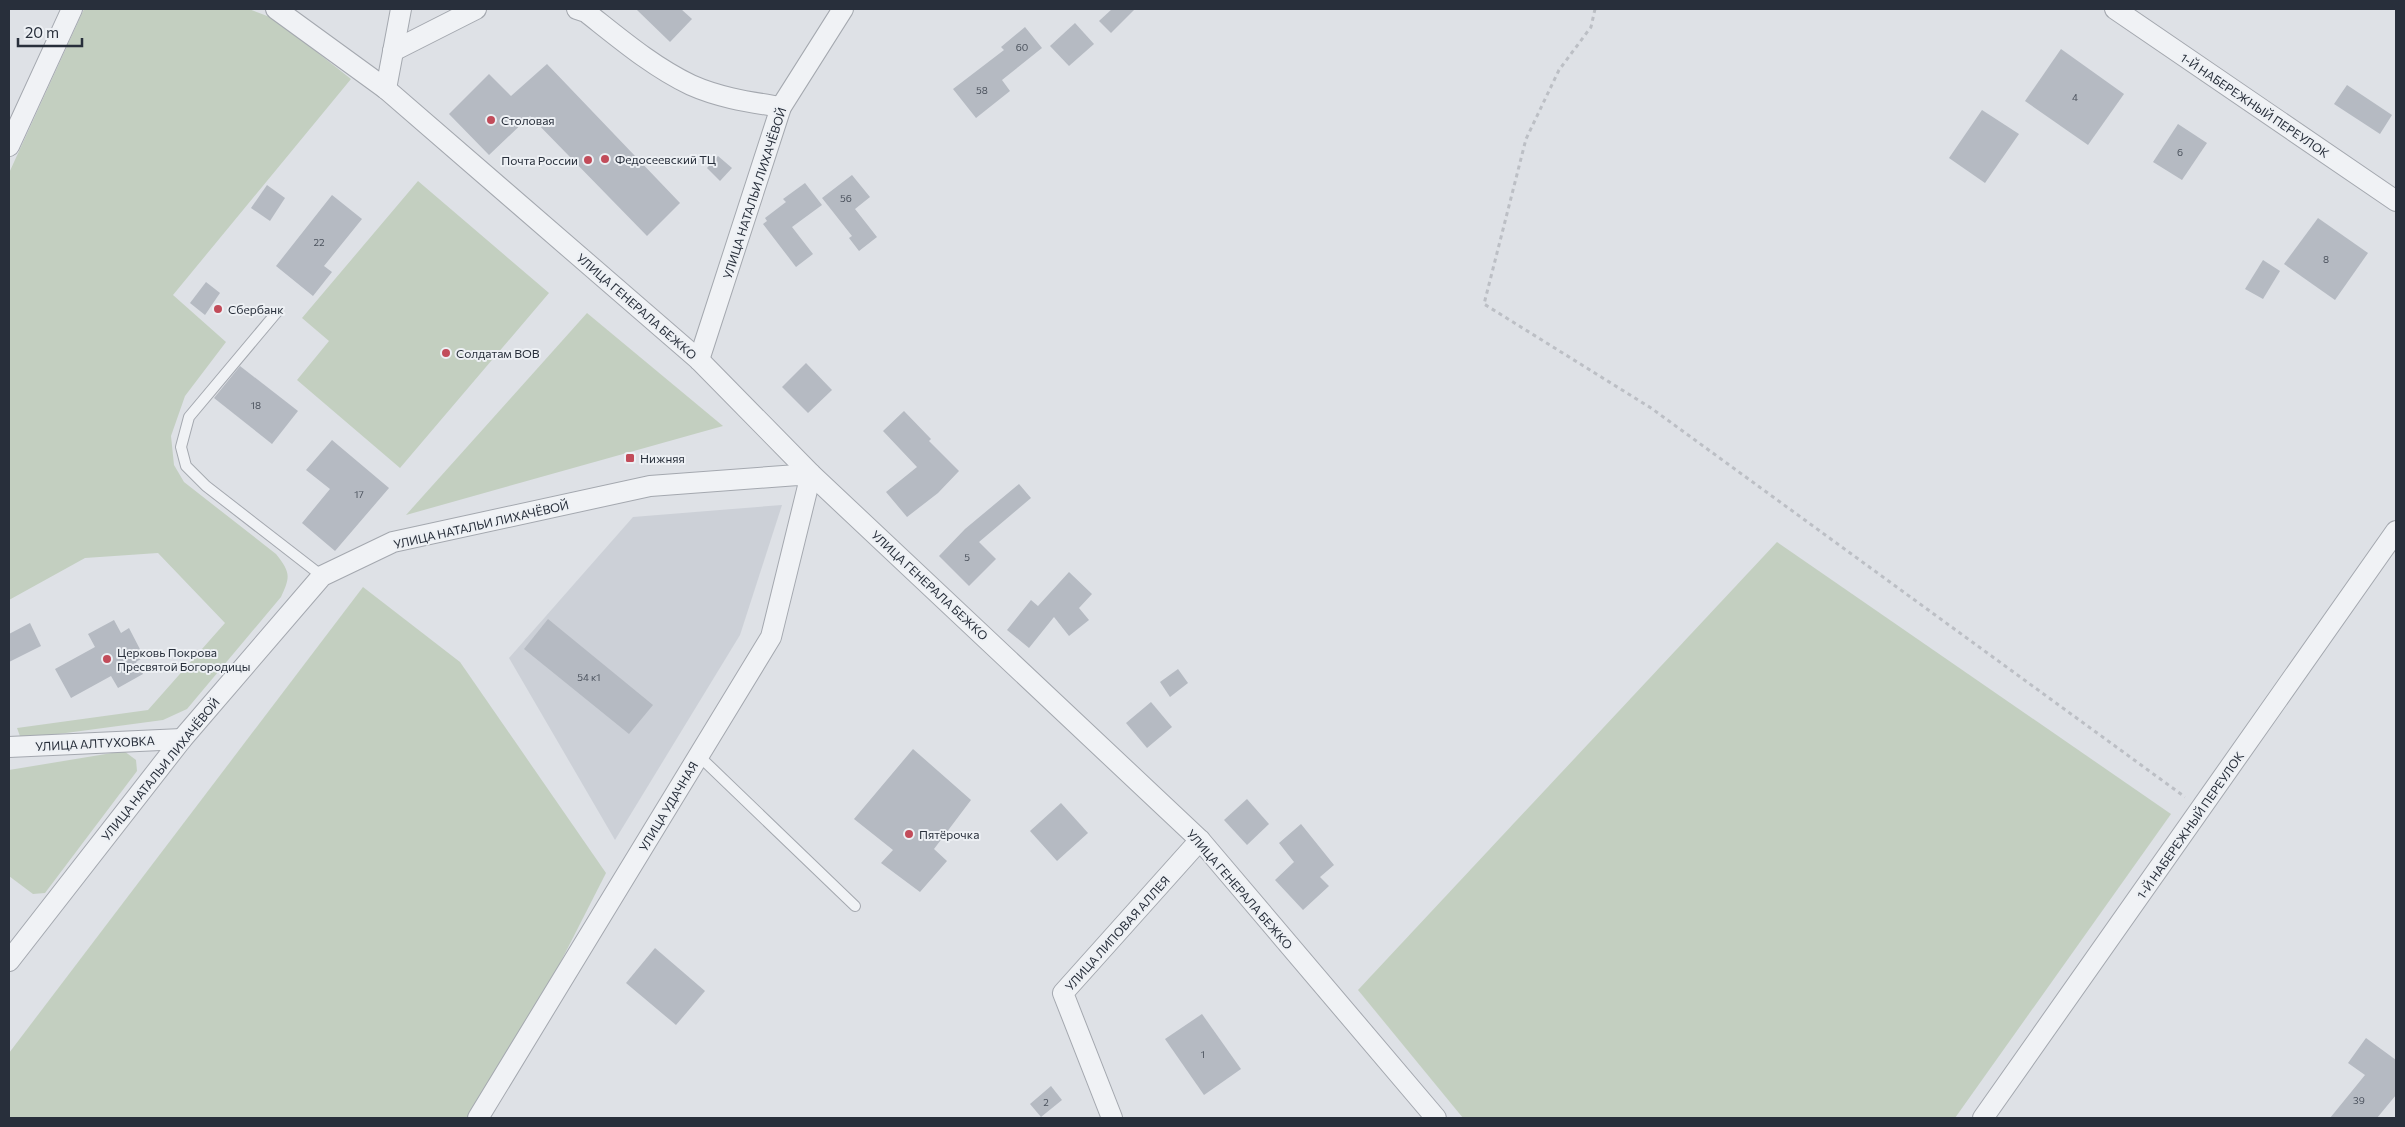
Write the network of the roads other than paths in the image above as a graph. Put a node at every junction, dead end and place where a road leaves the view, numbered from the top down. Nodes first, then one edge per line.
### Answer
1 (72, 9) edge
2 (276, 9) edge
3 (401, 9) edge
4 (476, 9) edge
5 (577, 9) edge
6 (843, 9) edge
7 (2115, 9) edge
8 (393, 51) junction
9 (386, 89) junction
10 (781, 107) junction
11 (9, 146) edge
12 (2396, 201) edge
13 (277, 312) dead end
14 (699, 360) junction
15 (811, 474) junction
16 (2396, 530) edge
17 (322, 576) junction
18 (182, 739) junction
19 (9, 747) edge
20 (699, 756) junction
21 (1200, 840) junction
22 (855, 906) dead end
23 (9, 962) edge
24 (478, 1118) edge
25 (1112, 1118) edge
26 (1436, 1118) edge
27 (1983, 1118) edge

1 - 11 street
2 - 9 street, УЛИЦА ГЕНЕРАЛА БЕЖКО
3 - 8 street
4 - 8 street
5 - 10 street
6 - 10 street, УЛИЦА НАТАЛЬИ ЛИХАЧЁВОЙ
7 - 12 street, 1-Й НАБЕРЕЖНЫЙ ПЕРЕУЛОК
8 - 9 street
9 - 14 street, УЛИЦА ГЕНЕРАЛА БЕЖКО
10 - 14 street, УЛИЦА НАТАЛЬИ ЛИХАЧЁВОЙ
13 - 17 lane
14 - 15 street, УЛИЦА ГЕНЕРАЛА БЕЖКО
15 - 17 street, УЛИЦА НАТАЛЬИ ЛИХАЧЁВОЙ
15 - 20 street, УЛИЦА УДАЧНАЯ
15 - 21 street, УЛИЦА ГЕНЕРАЛА БЕЖКО
16 - 27 street, 1-Й НАБЕРЕЖНЫЙ ПЕРЕУЛОК
17 - 18 street, УЛИЦА НАТАЛЬИ ЛИХАЧЁВОЙ
18 - 19 street, УЛИЦА АЛТУХОВКА
18 - 23 street, УЛИЦА НАТАЛЬИ ЛИХАЧЁВОЙ
20 - 22 lane
20 - 24 street, УЛИЦА УДАЧНАЯ
21 - 25 street, УЛИЦА ЛИПОВАЯ АЛЛЕЯ
21 - 26 street, УЛИЦА ГЕНЕРАЛА БЕЖКО

